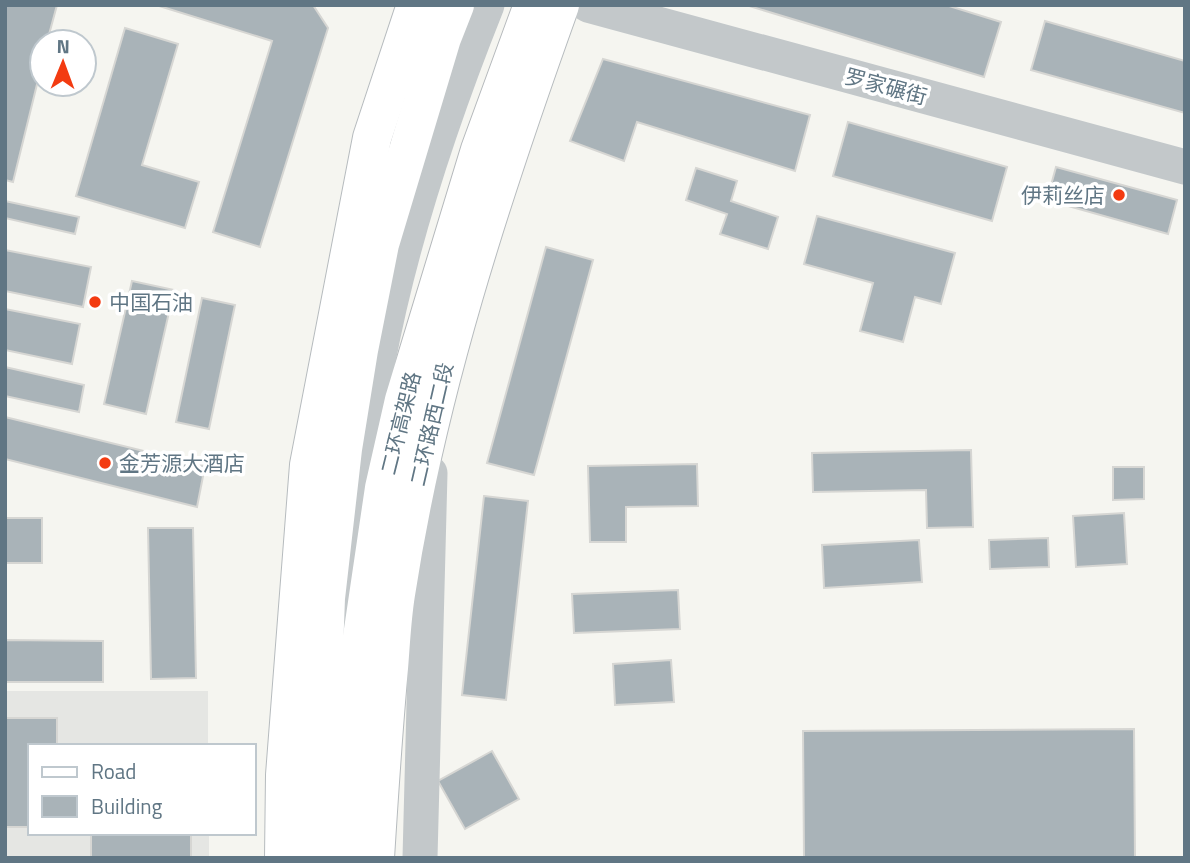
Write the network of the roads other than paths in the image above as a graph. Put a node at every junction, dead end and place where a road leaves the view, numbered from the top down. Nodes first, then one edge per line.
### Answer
1 (416, 5) edge
2 (455, 5) edge
3 (487, 5) edge
4 (533, 5) edge
5 (560, 5) edge
6 (587, 5) edge
7 (1185, 167) edge
8 (433, 413) junction
9 (284, 858) edge
10 (316, 858) edge
11 (336, 858) edge
12 (353, 858) edge
13 (375, 858) edge
14 (420, 858) edge

1 - 9 main road
2 - 10 main road
3 - 11 street
4 - 12 main road, 二环高架路
5 - 8 main road, 二环路西二段
6 - 7 street, 罗家碾街
8 - 13 main road, 二环路西二段
8 - 14 street

